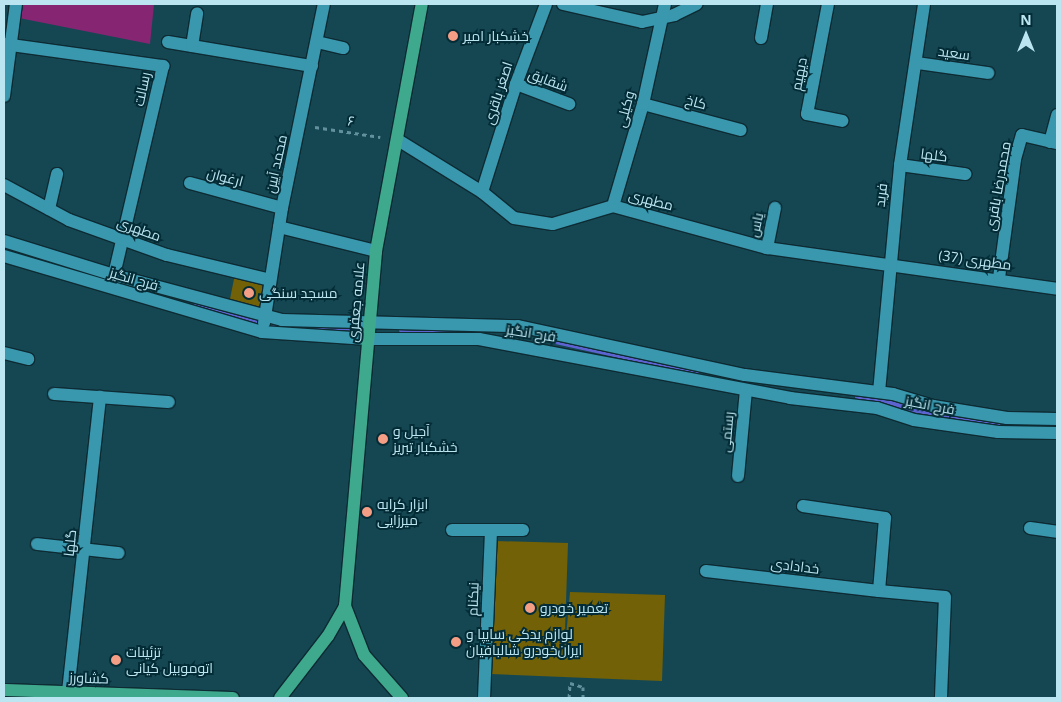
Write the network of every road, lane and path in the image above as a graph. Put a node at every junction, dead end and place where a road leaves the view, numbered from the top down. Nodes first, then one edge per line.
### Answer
1 (16, 4) edge
2 (324, 4) edge
3 (422, 4) edge
4 (546, 4) edge
5 (563, 4) edge
6 (665, 4) edge
7 (697, 4) edge
8 (767, 4) edge
9 (828, 4) edge
10 (924, 4) edge
11 (600, 7) edge
12 (197, 13) dead end
13 (660, 19) junction
14 (761, 38) dead end
15 (168, 42) dead end
16 (317, 42) junction
17 (7, 44) edge
18 (192, 46) junction
19 (343, 48) dead end
20 (916, 63) junction
21 (312, 66) junction
22 (988, 73) dead end
23 (516, 84) junction
24 (4, 96) edge
25 (569, 104) dead end
26 (642, 104) junction
27 (1057, 115) edge
28 (842, 121) dead end
29 (299, 124) junction
30 (741, 130) dead end
31 (398, 140) junction
32 (1054, 142) edge
33 (900, 166) junction
34 (57, 174) dead end
35 (965, 174) dead end
36 (190, 183) dead end
37 (4, 186) edge
38 (482, 192) junction
39 (613, 206) junction
40 (282, 208) junction
41 (775, 208) dead end
42 (49, 209) junction
43 (279, 227) junction
44 (124, 240) junction
45 (4, 241) edge
46 (767, 248) junction
47 (376, 251) junction
48 (4, 256) edge
49 (889, 263) junction
50 (114, 275) junction
51 (999, 278) junction
52 (270, 280) junction
53 (1057, 289) edge
54 (370, 322) junction
55 (263, 324) junction
56 (368, 339) junction
57 (4, 353) edge
58 (28, 358) dead end
59 (746, 390) junction
60 (879, 392) junction
61 (54, 394) dead end
62 (100, 397) junction
63 (169, 402) dead end
64 (1057, 420) edge
65 (1057, 433) edge
66 (738, 476) dead end
67 (803, 506) dead end
68 (1030, 528) dead end
69 (452, 530) dead end
70 (491, 530) junction
71 (523, 530) dead end
72 (1057, 532) edge
73 (38, 544) dead end
74 (84, 548) junction
75 (119, 553) dead end
76 (706, 571) dead end
77 (879, 592) junction
78 (345, 606) junction
79 (4, 690) edge
80 (68, 692) junction
81 (233, 698) edge
82 (280, 698) edge
83 (402, 698) edge
84 (484, 698) edge
85 (569, 698) edge
86 (583, 698) edge
87 (941, 698) edge

1 - 17 street
2 - 16 street, محمد آیین
3 - 31 main road, علامه جعفری
4 - 23 street, اصغر باقری
5 - 11 street
6 - 13 street, وکیلی
7 - 13 street
8 - 14 street
9 - 28 street, دیهیم
10 - 20 street, فرید
11 - 13 street
12 - 18 street
13 - 26 street, وکیلی
15 - 18 street
16 - 19 street
16 - 21 street, محمد آیین
17 - 24 street
17 - 44 street, رسالت
18 - 21 street
20 - 22 street, سعید
20 - 33 street, فرید
21 - 29 street, محمد آیین
23 - 25 street, شقایق
23 - 38 street, اصغر باقری
26 - 30 street, کاخ
26 - 39 street, وکیلی
27 - 32 street
29 - 31 path, ۶
29 - 40 street, محمد آیین
31 - 38 street, مطهری
31 - 47 main road, علامه جعفری
32 - 51 street, محمدرضا باقری
33 - 35 street, گلها
33 - 49 street, فرید
34 - 42 street
36 - 40 street, ارغوان
37 - 42 street, مطهری
38 - 39 street, مطهری
39 - 46 street, مطهری
40 - 43 street, محمد آیین
41 - 46 street, یاس
42 - 44 street, مطهری
43 - 47 street
43 - 52 street, محمد آیین
44 - 50 street
44 - 52 street, مطهری
45 - 50 street
46 - 49 street, مطهری
47 - 54 main road, علامه جعفری
48 - 55 street, فرح انگیز
49 - 51 street, مطهری (37)
49 - 60 street, فرید
50 - 55 street
51 - 53 street, مطهری (37)
52 - 55 street, محمد آیین
54 - 55 street
54 - 56 main road, علامه جعفری
54 - 60 street
55 - 56 street, فرح انگیز
56 - 59 street, فرح انگیز
56 - 78 main road, علامه جعفری
57 - 58 street
59 - 65 street, فرح انگیز
59 - 66 street, رستمی
60 - 64 street
61 - 62 street
62 - 63 street
62 - 74 street, گلها
67 - 77 street
68 - 72 street
69 - 70 street
70 - 71 street
70 - 84 street, نیکنام
73 - 74 street
74 - 75 street
74 - 80 street, گلها
76 - 77 street, خدادادی
77 - 87 street, خدادادی
78 - 82 main road, علامه جعفری
78 - 83 main road, علامه جعفری
79 - 80 main road, کشاورز
80 - 81 main road, کشاورز
85 - 86 path

